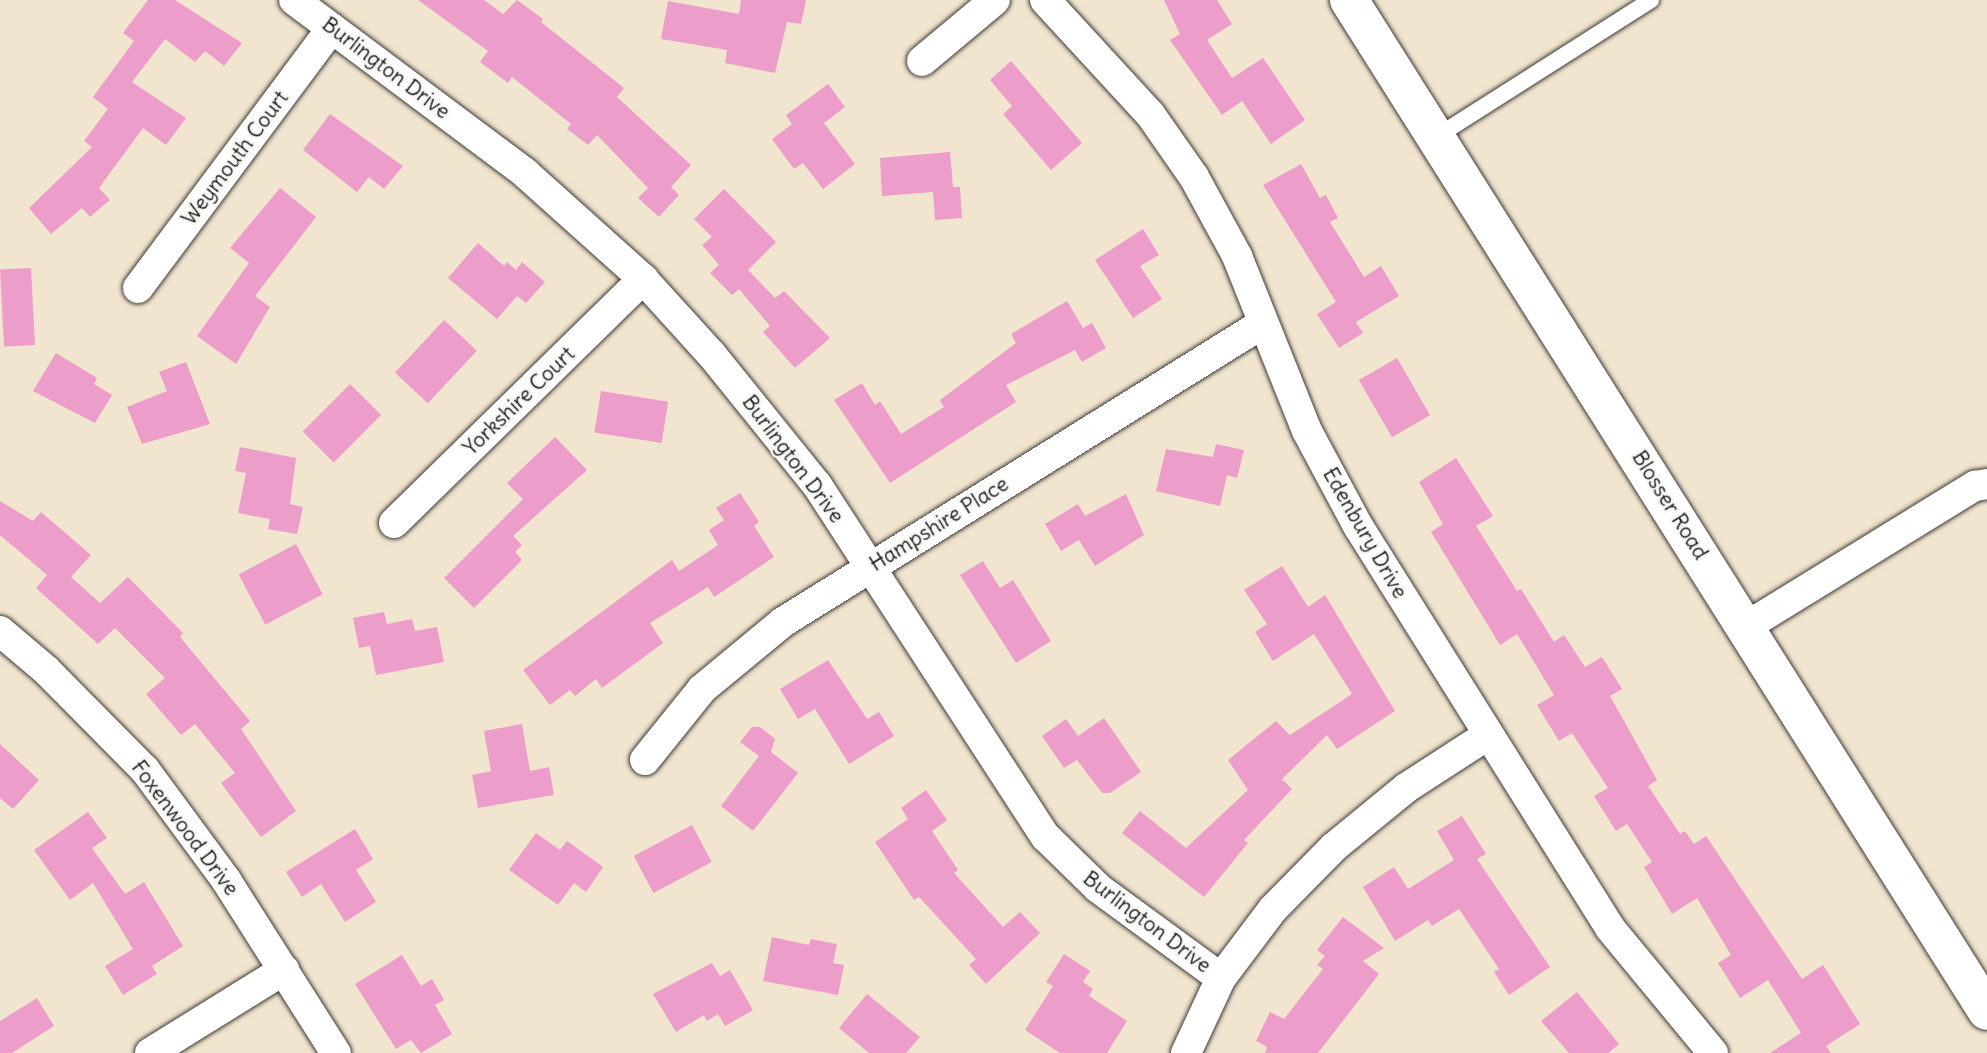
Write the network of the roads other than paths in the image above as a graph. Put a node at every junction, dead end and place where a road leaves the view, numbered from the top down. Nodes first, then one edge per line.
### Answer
1 (294, 0) edge
2 (995, 0) edge
3 (1045, 0) edge
4 (1349, 0) edge
5 (1651, 0) edge
6 (332, 28) junction
7 (922, 61) dead end
8 (1436, 137) junction
9 (643, 279) junction
10 (138, 288) dead end
11 (1262, 324) junction
12 (1987, 484) edge
13 (394, 523) dead end
14 (870, 567) junction
15 (1747, 626) junction
16 (0, 631) edge
17 (1488, 735) junction
18 (645, 760) dead end
19 (284, 970) junction
20 (1221, 978) junction
21 (1987, 1012) edge
22 (150, 1053) edge
23 (336, 1053) edge
24 (1186, 1053) edge
25 (1713, 1053) edge

1 - 6 street, Burlington Drive
2 - 7 street
3 - 11 street, Edenbury Drive
4 - 8 street, Blosser Road
5 - 8 lane
6 - 9 street, Burlington Drive
6 - 10 street, Weymouth Court
8 - 15 street, Blosser Road
9 - 13 street, Yorkshire Court
9 - 14 street, Burlington Drive
11 - 14 street, Hampshire Place
11 - 17 street, Edenbury Drive
12 - 15 street
14 - 18 street, Hampshire Place
14 - 20 street, Burlington Drive
15 - 21 street, Blosser Road
16 - 19 street, Foxenwood Drive
17 - 20 street
17 - 25 street, Edenbury Drive
19 - 22 street
19 - 23 street, Foxenwood Drive
20 - 24 street

